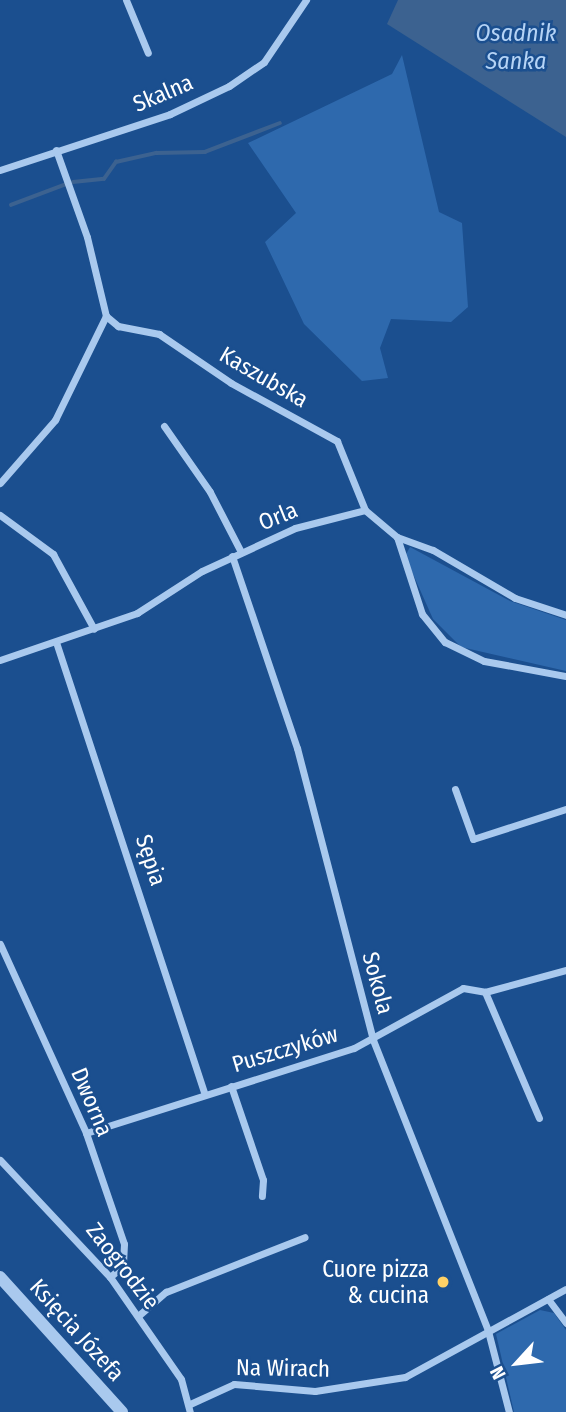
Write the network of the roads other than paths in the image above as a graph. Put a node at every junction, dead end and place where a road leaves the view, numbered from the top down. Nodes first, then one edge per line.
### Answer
1 (126, 0) edge
2 (306, 0) edge
3 (148, 53) dead end
4 (56, 150) junction
5 (0, 170) edge
6 (106, 316) junction
7 (164, 426) dead end
8 (1, 476) edge
9 (365, 510) junction
10 (0, 515) edge
11 (397, 537) junction
12 (241, 552) junction
13 (232, 556) junction
14 (566, 615) edge
15 (94, 629) junction
16 (56, 642) junction
17 (0, 660) edge
18 (566, 676) edge
19 (455, 789) dead end
20 (566, 809) edge
21 (0, 944) edge
22 (566, 970) edge
23 (485, 992) junction
24 (373, 1040) junction
25 (231, 1086) junction
26 (204, 1093) junction
27 (539, 1118) dead end
28 (86, 1133) junction
29 (0, 1160) edge
30 (262, 1196) dead end
31 (305, 1237) dead end
32 (0, 1277) edge
33 (110, 1277) junction
34 (566, 1289) edge
35 (548, 1299) junction
36 (138, 1316) junction
37 (566, 1323) edge
38 (488, 1331) junction
39 (190, 1408) edge
40 (122, 1412) edge
41 (509, 1412) edge

1 - 3 street
2 - 4 street, Skalna
4 - 5 street, Skalna
4 - 6 street
6 - 8 street
6 - 9 street, Kaszubska
7 - 12 street
9 - 11 street
9 - 12 street, Orla
10 - 15 street
11 - 14 street
11 - 18 street
12 - 13 street, Orla
13 - 15 street, Orla
13 - 24 street, Sokola
15 - 16 street, Orla
16 - 17 street, Orla
16 - 26 street, Sępia
19 - 20 street
21 - 28 street, Dworna
22 - 23 street, Puszczyków
23 - 24 street, Puszczyków
23 - 27 street
24 - 25 street, Puszczyków
24 - 38 street, Sokola
25 - 26 street, Puszczyków
25 - 30 street
26 - 28 street, Puszczyków
28 - 33 street, Dworna
29 - 33 street, Zaogrodzie
31 - 36 street
32 - 40 street, Księcia Józefa
33 - 36 street, Zaogrodzie
34 - 35 street, Na Wirach
35 - 37 street
35 - 38 street, Na Wirach
36 - 39 street, Zaogrodzie
38 - 39 street, Na Wirach
38 - 41 street, Sokola

